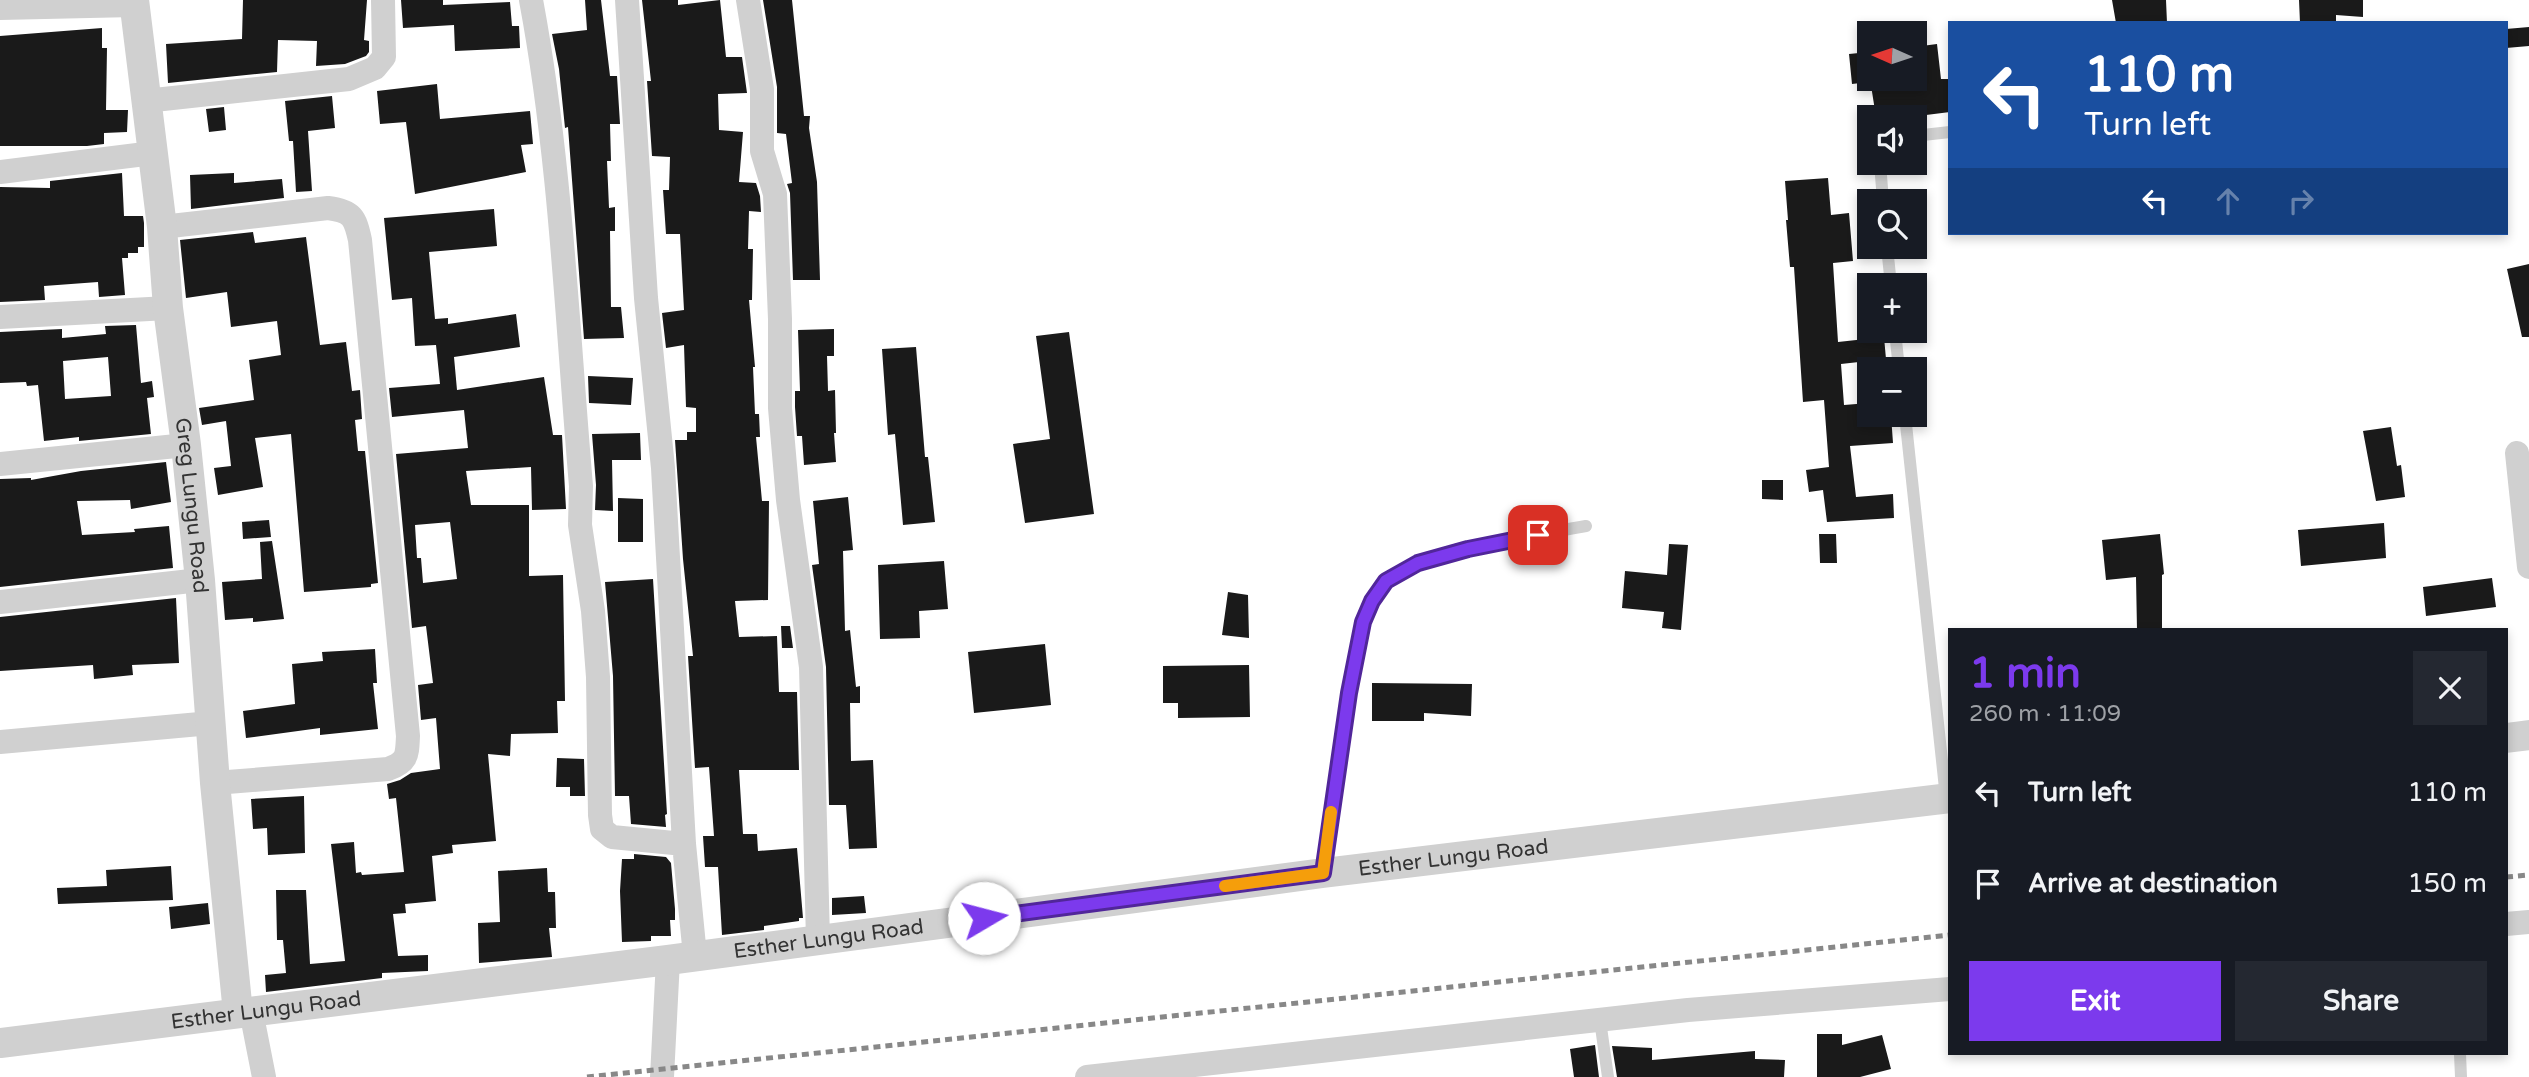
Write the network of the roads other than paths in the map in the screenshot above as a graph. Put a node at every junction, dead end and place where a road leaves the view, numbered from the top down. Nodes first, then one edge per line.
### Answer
1 (383, 0) edge
2 (531, 0) edge
3 (627, 0) edge
4 (748, 0) edge
5 (134, 2) edge
6 (0, 8) edge
7 (145, 101) junction
8 (1948, 132) edge
9 (1927, 135) edge
10 (153, 153) junction
11 (0, 172) edge
12 (162, 227) junction
13 (168, 308) junction
14 (0, 317) edge
15 (1906, 427) edge
16 (186, 446) junction
17 (2517, 453) dead end
18 (0, 464) edge
19 (1586, 526) dead end
20 (2529, 567) edge
21 (200, 580) junction
22 (0, 603) edge
23 (211, 723) junction
24 (2529, 736) edge
25 (2508, 738) edge
26 (0, 742) edge
27 (215, 783) junction
28 (1948, 798) edge
29 (684, 844) junction
30 (1323, 873) junction
31 (2529, 922) edge
32 (2508, 924) edge
33 (818, 940) junction
34 (682, 958) junction
35 (1948, 989) edge
36 (244, 1012) junction
37 (1600, 1020) junction
38 (0, 1043) edge
39 (2460, 1055) edge
40 (264, 1077) edge
41 (662, 1077) edge
42 (1087, 1077) edge
43 (1608, 1077) edge
44 (2461, 1077) edge

1 - 7 street
2 - 29 street
3 - 29 street
4 - 33 street
5 - 6 street
5 - 7 street, Greg Lungu Road
7 - 10 street, Greg Lungu Road
8 - 9 lane
10 - 11 street
10 - 12 street, Greg Lungu Road
12 - 13 street, Greg Lungu Road
12 - 27 street
13 - 14 street
13 - 16 street, Greg Lungu Road
15 - 28 lane
16 - 18 street
16 - 21 street, Greg Lungu Road
17 - 20 street
19 - 30 lane
21 - 22 street
21 - 23 street, Greg Lungu Road
23 - 26 street
23 - 27 street, Greg Lungu Road
24 - 25 street
27 - 36 street, Greg Lungu Road
28 - 30 street, Esther Lungu Road
29 - 34 street
30 - 33 street, Esther Lungu Road
31 - 32 street
33 - 34 street, Esther Lungu Road
34 - 36 street, Esther Lungu Road
34 - 41 street
35 - 37 street
36 - 38 street, Esther Lungu Road
36 - 40 street
37 - 42 street
37 - 43 lane
39 - 44 lane

